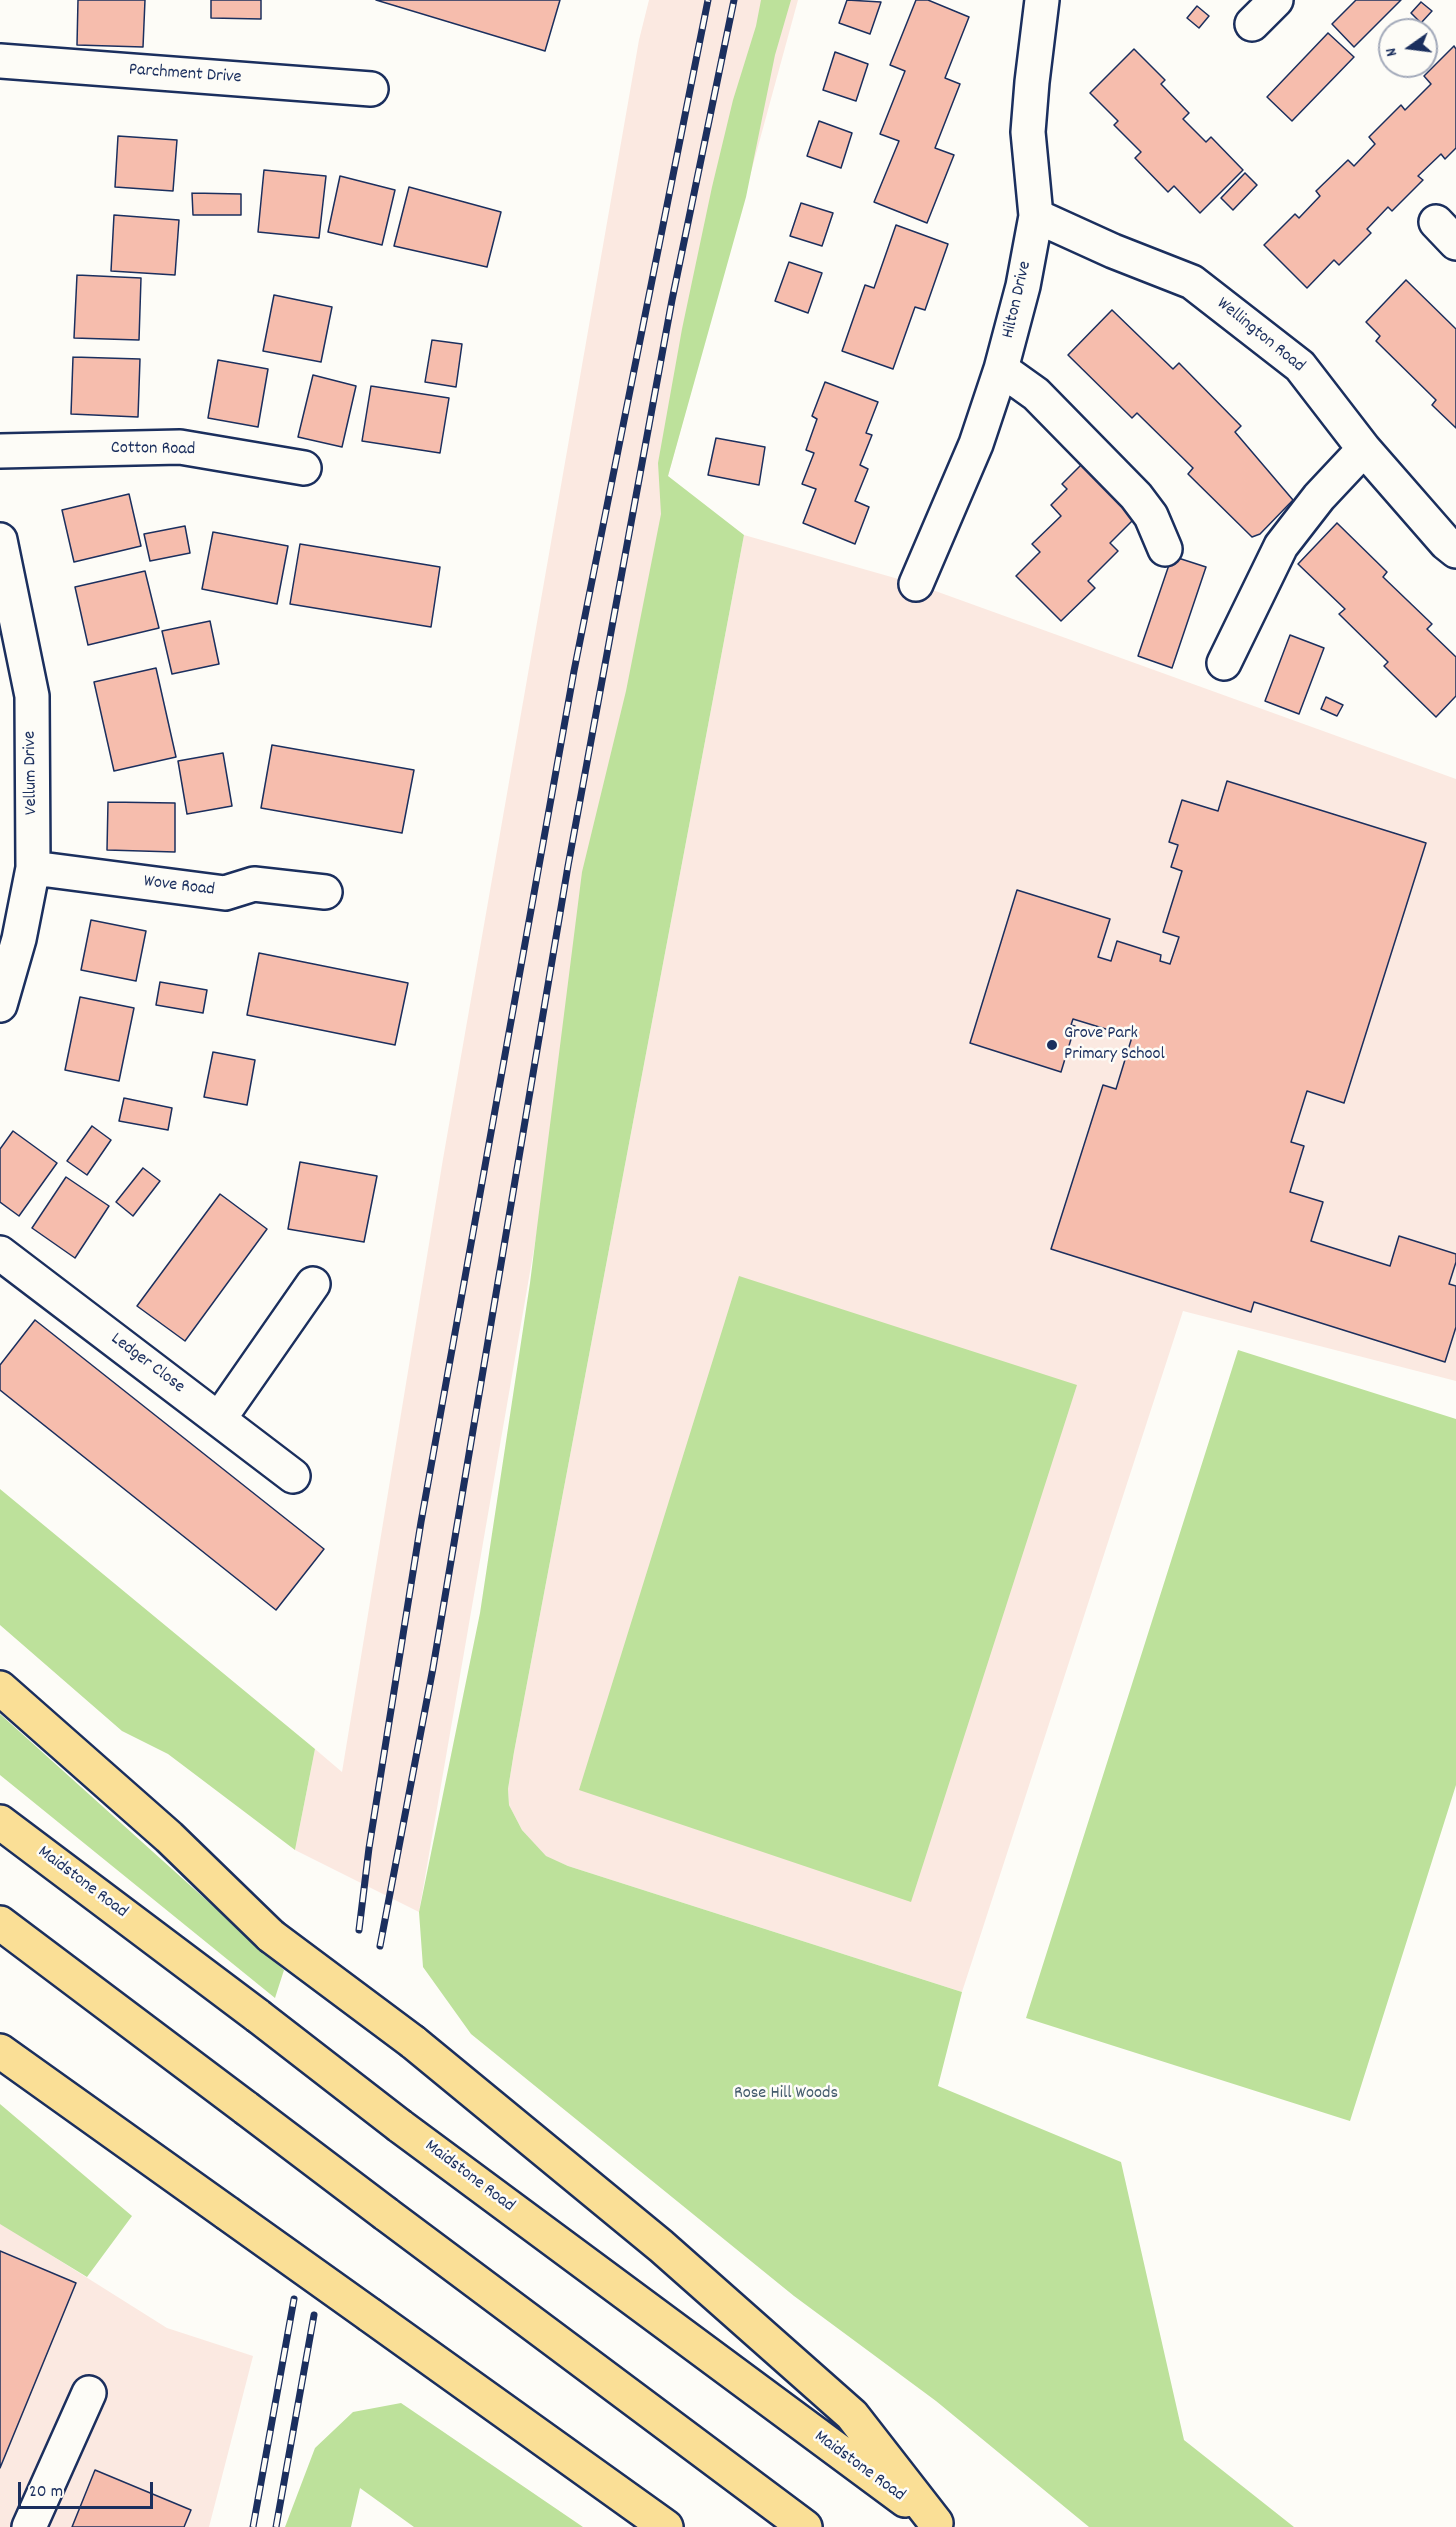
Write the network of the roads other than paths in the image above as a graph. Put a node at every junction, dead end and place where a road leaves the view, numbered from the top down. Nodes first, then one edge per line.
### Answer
1 (1042, 0) edge
2 (1276, 0) edge
3 (1252, 24) dead end
4 (0, 61) edge
5 (371, 89) dead end
6 (1036, 216) junction
7 (1001, 369) junction
8 (1364, 449) junction
9 (0, 451) edge
10 (304, 468) dead end
11 (0, 540) edge
12 (1165, 549) dead end
13 (1456, 551) edge
14 (916, 584) dead end
15 (1224, 663) dead end
16 (33, 868) junction
17 (325, 892) dead end
18 (10, 934) edge
19 (0, 1005) edge
20 (0, 1253) edge
21 (313, 1284) dead end
22 (219, 1419) junction
23 (293, 1476) dead end
24 (0, 1688) edge
25 (0, 1822) edge
26 (0, 1923) edge
27 (0, 2051) edge
28 (89, 2393) dead end
29 (939, 2525) edge
30 (29, 2527) edge
31 (666, 2527) edge
32 (805, 2527) edge

1 - 6 street, Hilton Drive
2 - 3 street
4 - 5 street, Parchment Drive
6 - 7 street, Hilton Drive
6 - 8 street, Wellington Road
7 - 12 street
7 - 14 street, Hilton Drive
8 - 13 street, Wellington Road
8 - 15 street
9 - 10 street, Cotton Road
11 - 16 street, Vellum Drive
16 - 17 street, Wove Road
16 - 18 street, Vellum Drive
18 - 19 street, Vellum Drive
20 - 22 street, Ledger Close
21 - 22 street
22 - 23 street, Ledger Close
24 - 29 highway, bridge
25 - 29 highway, Maidstone Road, bridge
26 - 32 highway, bridge
27 - 31 highway, bridge
28 - 30 street

